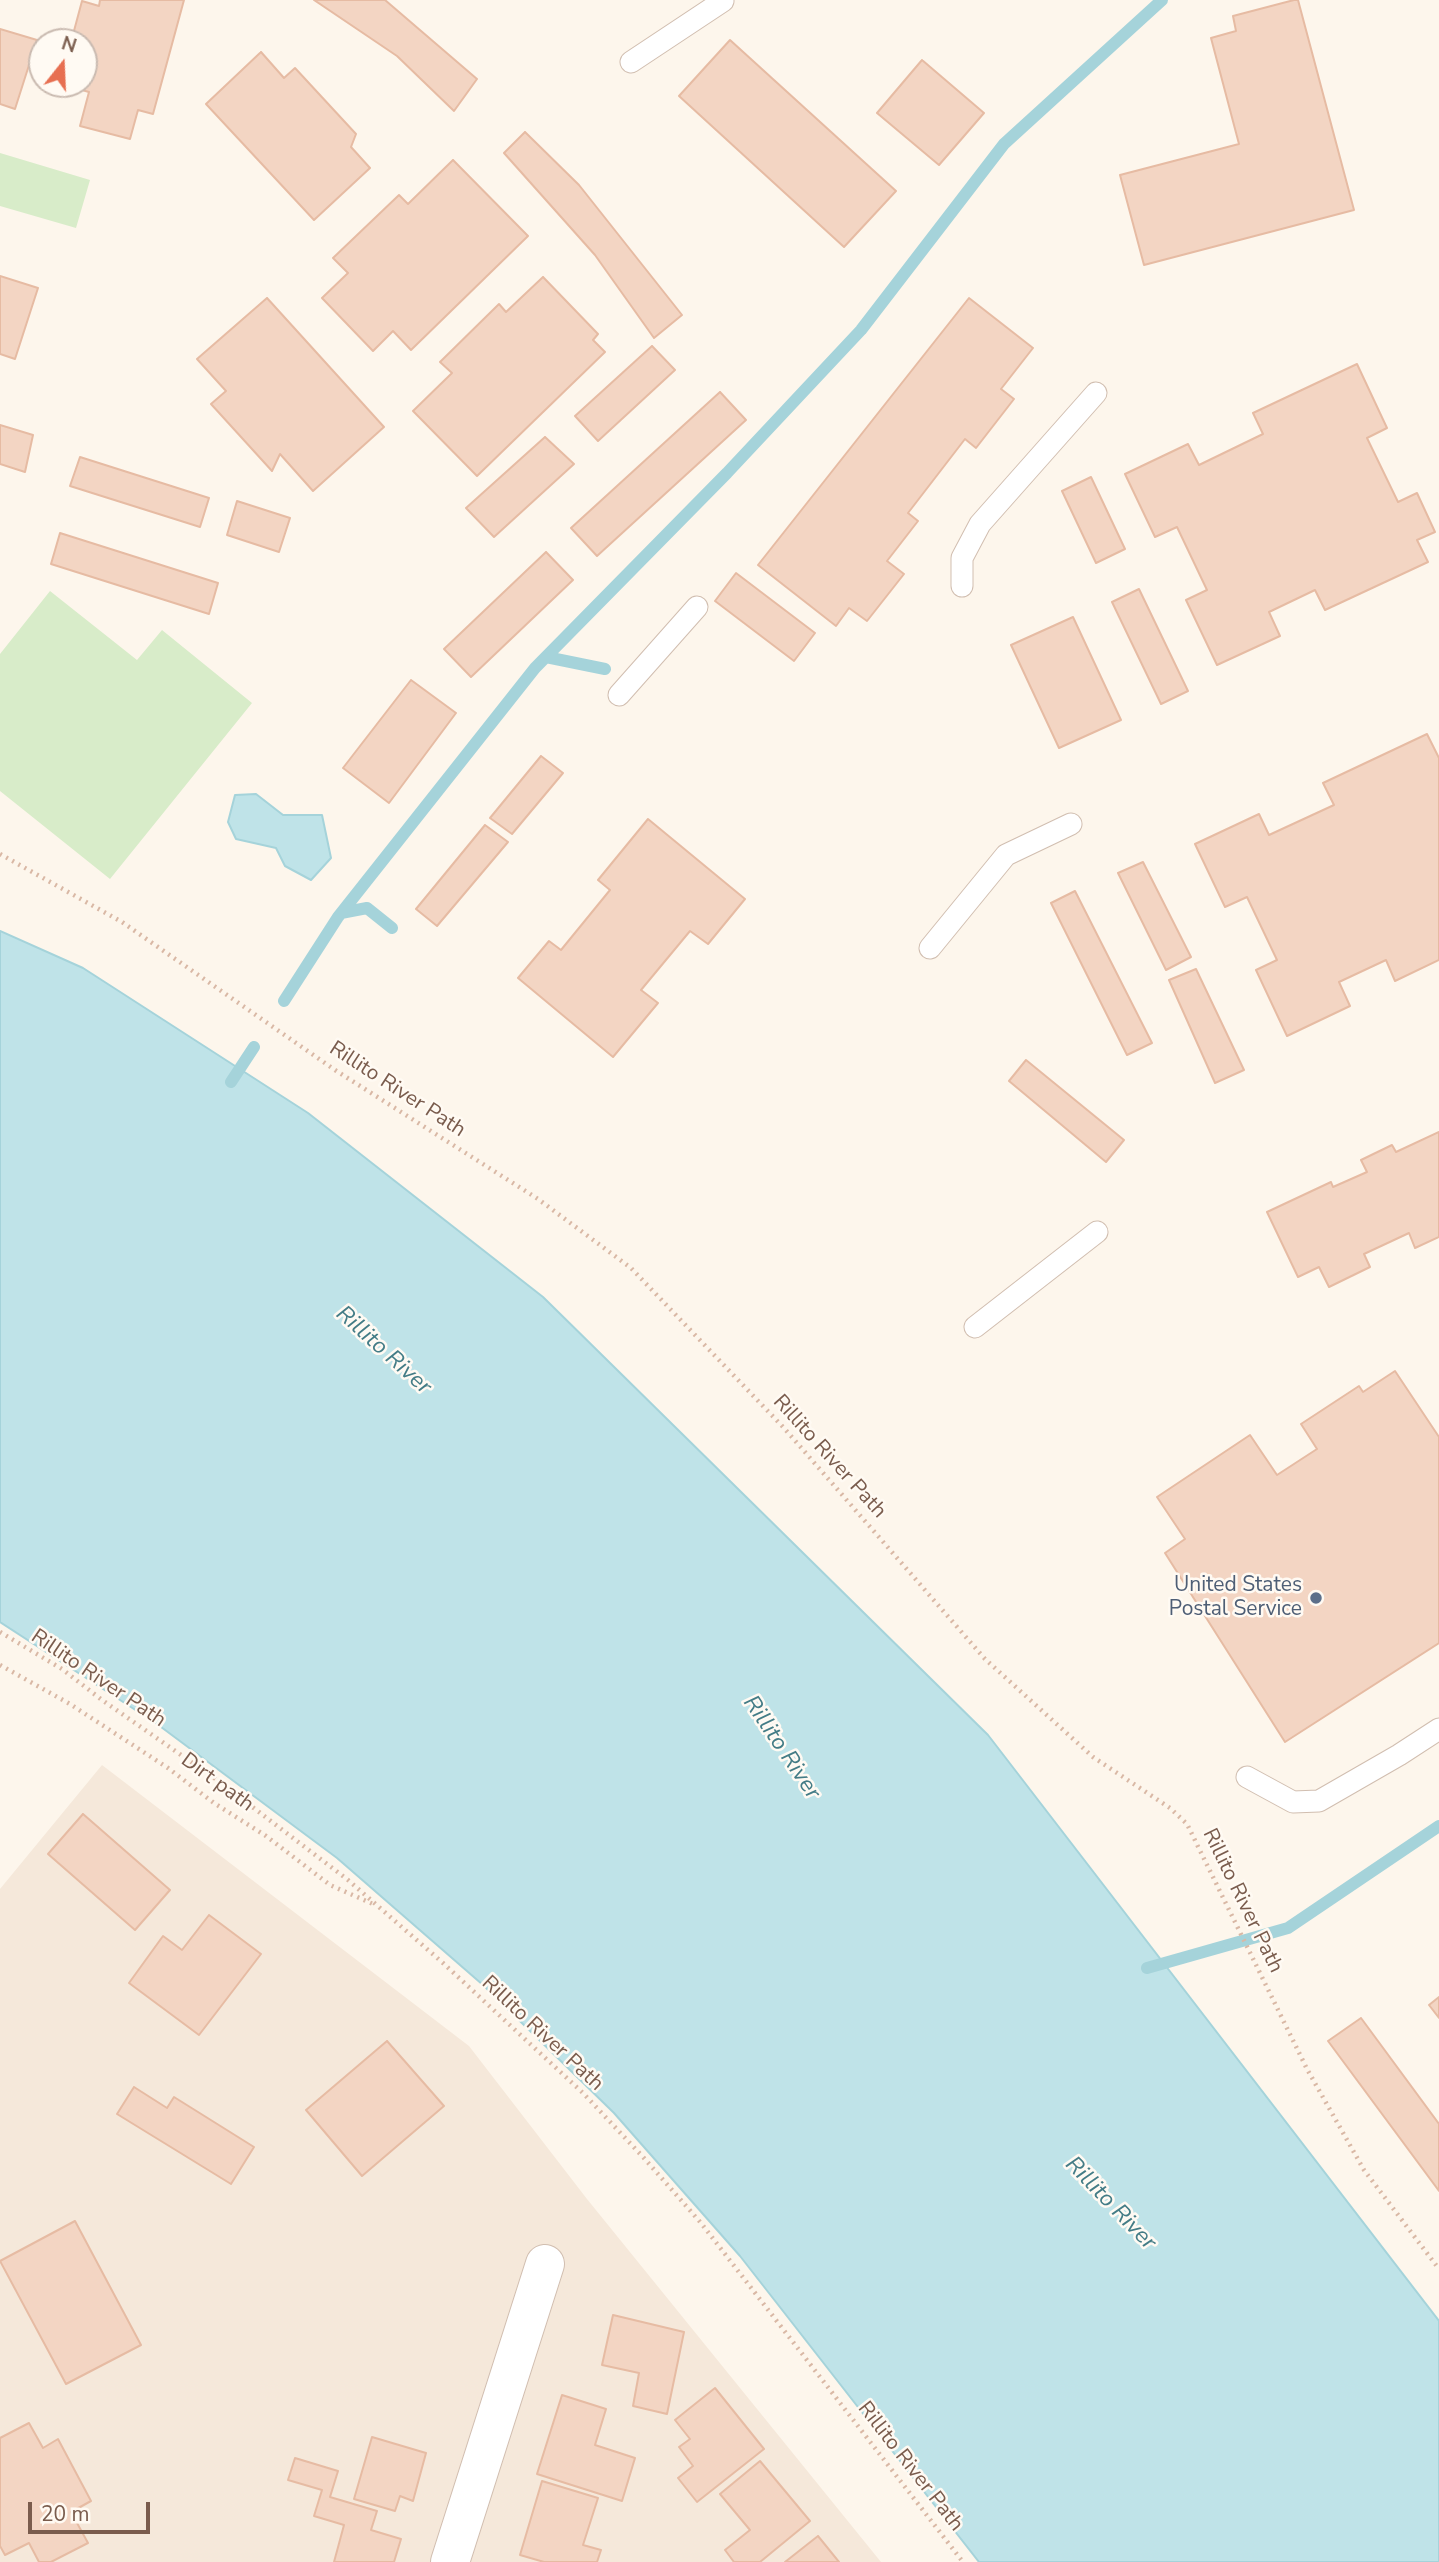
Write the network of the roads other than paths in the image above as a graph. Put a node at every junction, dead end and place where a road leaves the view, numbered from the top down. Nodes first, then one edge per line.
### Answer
1 (723, 1) edge
2 (631, 61) dead end
3 (1096, 393) dead end
4 (962, 586) dead end
5 (697, 607) dead end
6 (619, 695) dead end
7 (1071, 824) dead end
8 (930, 948) dead end
9 (1097, 1232) dead end
10 (975, 1327) dead end
11 (1439, 1729) edge
12 (1247, 1776) dead end
13 (545, 2264) dead end
14 (450, 2562) edge

1 - 2 lane
3 - 4 lane
5 - 6 lane
7 - 8 lane
9 - 10 lane
11 - 12 lane
13 - 14 street

